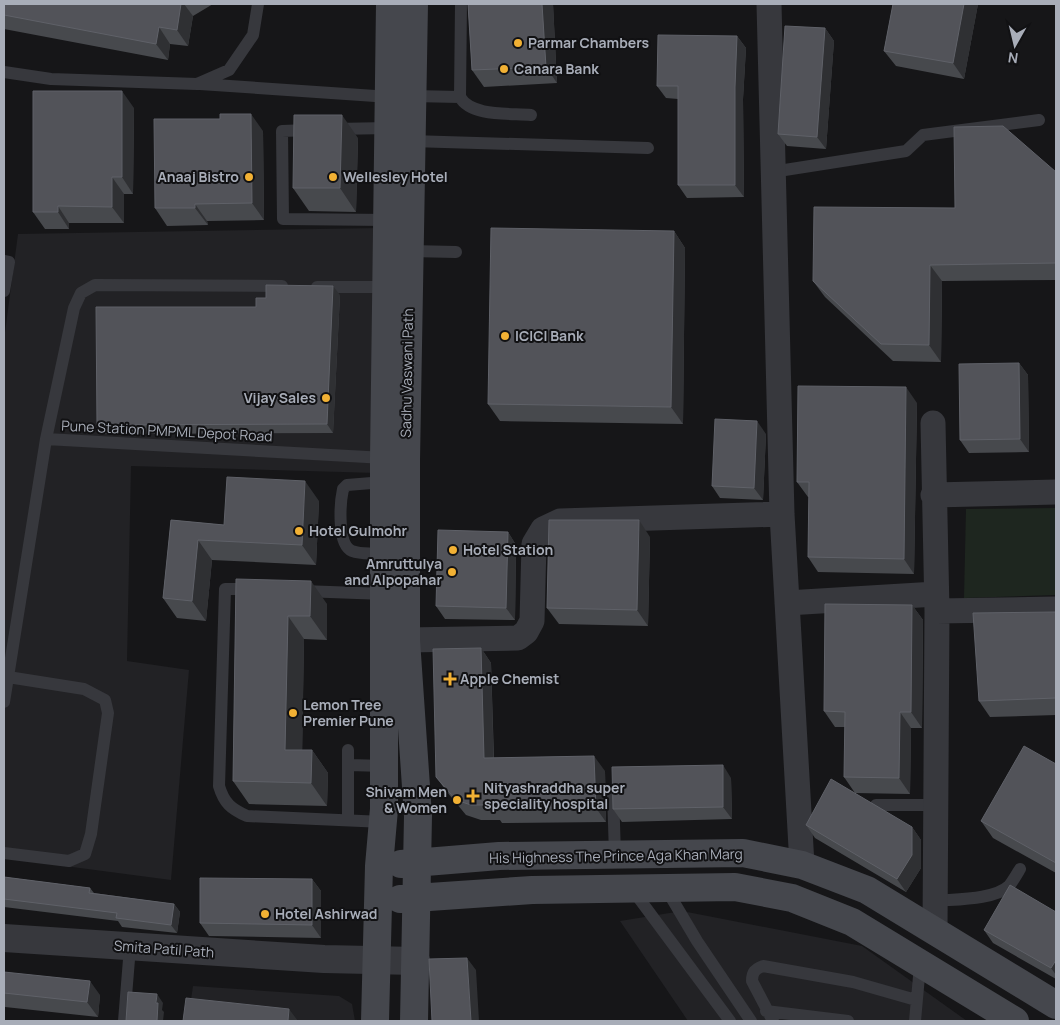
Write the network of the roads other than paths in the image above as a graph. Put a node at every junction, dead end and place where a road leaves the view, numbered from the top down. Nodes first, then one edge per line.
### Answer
1 (258, 4) edge
2 (390, 4) edge
3 (414, 4) edge
4 (461, 4) edge
5 (769, 4) edge
6 (4, 72) edge
7 (198, 84) junction
8 (401, 96) junction
9 (460, 97) junction
10 (531, 115) dead end
11 (1039, 120) dead end
12 (400, 135) junction
13 (648, 148) dead end
14 (772, 172) junction
15 (388, 220) junction
16 (410, 251) junction
17 (456, 252) dead end
18 (4, 261) edge
19 (398, 287) junction
20 (4, 291) edge
21 (933, 423) dead end
22 (46, 439) junction
23 (391, 466) junction
24 (1056, 492) edge
25 (933, 495) junction
26 (782, 514) junction
27 (384, 553) junction
28 (264, 590) edge
29 (284, 590) edge
30 (384, 594) junction
31 (787, 603) junction
32 (936, 603) junction
33 (1056, 609) edge
34 (406, 640) junction
35 (8, 677) junction
36 (4, 702) edge
37 (348, 750) dead end
38 (349, 765) junction
39 (384, 766) junction
40 (613, 780) edge
41 (876, 805) edge
42 (936, 806) junction
43 (348, 820) junction
44 (384, 822) junction
45 (4, 853) edge
46 (615, 855) junction
47 (418, 863) junction
48 (802, 865) junction
49 (379, 866) junction
50 (1020, 869) dead end
51 (665, 887) junction
52 (631, 888) junction
53 (418, 898) junction
54 (378, 901) junction
55 (935, 901) junction
56 (935, 931) junction
57 (4, 938) edge
58 (130, 947) junction
59 (378, 959) junction
60 (416, 961) junction
61 (920, 965) junction
62 (916, 1000) junction
63 (1056, 1005) edge
64 (770, 1016) edge
65 (124, 1021) edge
66 (376, 1021) edge
67 (414, 1021) edge
68 (730, 1021) edge
69 (751, 1021) edge
70 (848, 1021) edge
71 (914, 1021) edge
72 (1015, 1021) edge

1 - 7 lane
2 - 8 main road
3 - 8 main road, Sadhu Vaswani Path
4 - 9 lane
5 - 14 street
6 - 7 lane
7 - 8 lane
8 - 9 lane
8 - 12 main road, Sadhu Vaswani Path
9 - 10 lane
11 - 14 lane
12 - 13 lane
12 - 15 main road
12 - 15 lane
12 - 16 main road, Sadhu Vaswani Path
14 - 26 street
15 - 19 main road
16 - 17 lane
16 - 19 main road, Sadhu Vaswani Path
18 - 20 lane
19 - 22 lane, Pune Station PMPML Depot Road
19 - 23 main road, Sadhu Vaswani Path
21 - 25 street
22 - 23 lane, Pune Station PMPML Depot Road
22 - 35 lane
23 - 27 main road
23 - 27 lane
23 - 34 main road, Sadhu Vaswani Path
24 - 25 street
25 - 32 street
26 - 31 street
26 - 34 street
27 - 30 main road
28 - 43 lane
29 - 30 lane
30 - 39 main road
31 - 32 street
31 - 48 street
32 - 33 street
32 - 42 street
34 - 47 main road, Sadhu Vaswani Path
35 - 36 lane
35 - 45 lane
37 - 38 lane
38 - 39 lane
38 - 43 lane
39 - 44 main road
40 - 46 lane
41 - 42 lane
42 - 55 street
43 - 44 lane
44 - 49 main road
46 - 47 main road, His Highness The Prince Aga Khan Marg
46 - 48 main road, His Highness The Prince Aga Khan Marg
47 - 49 main road, His Highness The Prince Aga Khan Marg
47 - 53 main road, Sadhu Vaswani Path
48 - 56 main road, His Highness The Prince Aga Khan Marg
49 - 54 main road
50 - 55 lane
51 - 52 main road
51 - 61 main road
51 - 69 lane
52 - 53 main road
52 - 68 lane
53 - 54 main road
53 - 60 main road, Sadhu Vaswani Path
54 - 59 main road
55 - 56 street
56 - 63 main road, His Highness The Prince Aga Khan Marg
57 - 58 street, Smita Patil Path
58 - 59 street, Smita Patil Path
58 - 65 lane
59 - 60 street, Smita Patil Path
59 - 66 main road
60 - 67 main road, Sadhu Vaswani Path
61 - 62 lane
61 - 72 main road
62 - 64 lane
62 - 71 lane
64 - 70 lane

